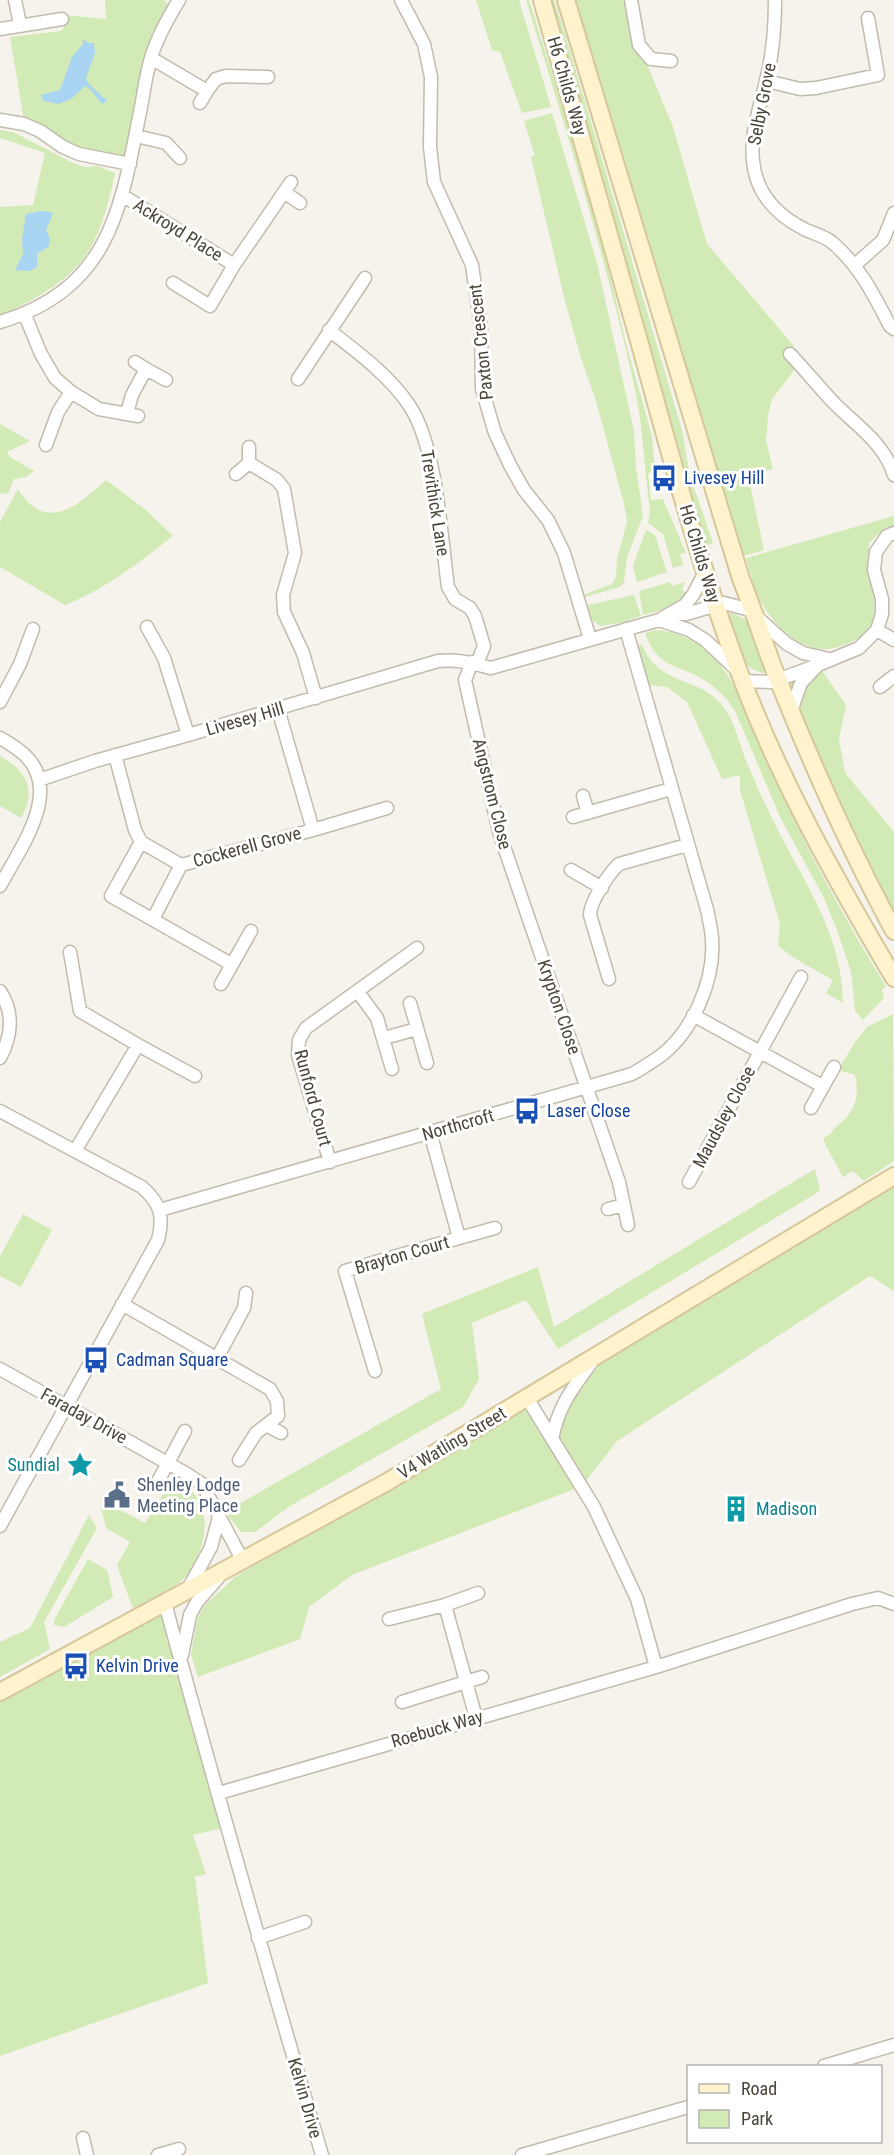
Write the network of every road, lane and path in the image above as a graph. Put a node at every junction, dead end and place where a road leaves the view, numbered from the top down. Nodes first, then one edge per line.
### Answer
1 (15, 0) edge
2 (178, 0) edge
3 (401, 0) edge
4 (542, 0) edge
5 (566, 0) edge
6 (631, 0) edge
7 (775, 0) edge
8 (62, 18) dead end
9 (868, 18) dead end
10 (20, 24) junction
11 (0, 28) edge
12 (151, 58) junction
13 (671, 61) dead end
14 (268, 77) dead end
15 (767, 81) junction
16 (207, 91) junction
17 (200, 103) dead end
18 (0, 120) edge
19 (135, 136) junction
20 (180, 158) dead end
21 (130, 164) junction
22 (123, 195) junction
23 (300, 203) dead end
24 (894, 213) edge
25 (234, 265) junction
26 (855, 265) junction
27 (364, 278) dead end
28 (173, 283) dead end
29 (24, 313) junction
30 (0, 322) edge
31 (894, 328) edge
32 (329, 330) junction
33 (790, 354) dead end
34 (135, 362) dead end
35 (146, 369) junction
36 (298, 379) dead end
37 (166, 380) dead end
38 (71, 392) junction
39 (46, 445) dead end
40 (249, 447) dead end
41 (249, 463) junction
42 (236, 474) dead end
43 (894, 475) edge
44 (894, 533) edge
45 (705, 572) junction
46 (714, 599) junction
47 (672, 614) junction
48 (755, 614) junction
49 (659, 620) junction
50 (147, 627) dead end
51 (33, 629) dead end
52 (626, 629) junction
53 (877, 630) junction
54 (590, 639) junction
55 (894, 640) edge
56 (824, 662) junction
57 (475, 663) junction
58 (741, 676) junction
59 (894, 676) edge
60 (778, 679) junction
61 (880, 687) dead end
62 (316, 698) junction
63 (0, 702) edge
64 (278, 709) junction
65 (791, 711) junction
66 (188, 735) junction
67 (0, 738) edge
68 (115, 755) junction
69 (39, 780) junction
70 (671, 789) junction
71 (583, 796) dead end
72 (387, 808) dead end
73 (588, 813) junction
74 (573, 817) dead end
75 (313, 830) junction
76 (141, 842) junction
77 (687, 845) junction
78 (181, 865) junction
79 (572, 870) dead end
80 (0, 886) edge
81 (602, 888) junction
82 (153, 919) junction
83 (530, 926) joint
84 (251, 931) dead end
85 (894, 931) edge
86 (417, 948) dead end
87 (70, 952) dead end
88 (231, 964) junction
89 (801, 977) dead end
90 (894, 978) edge
91 (609, 980) dead end
92 (221, 984) dead end
93 (0, 991) edge
94 (358, 992) junction
95 (410, 1003) dead end
96 (693, 1015) junction
97 (417, 1029) junction
98 (384, 1038) junction
99 (138, 1045) junction
100 (759, 1052) junction
101 (0, 1058) edge
102 (428, 1063) dead end
103 (834, 1067) dead end
104 (392, 1069) dead end
105 (195, 1077) dead end
106 (822, 1086) junction
107 (587, 1087) junction
108 (811, 1108) dead end
109 (0, 1111) edge
110 (430, 1132) junction
111 (75, 1151) junction
112 (330, 1162) junction
113 (894, 1176) edge
114 (689, 1182) dead end
115 (624, 1205) junction
116 (608, 1209) dead end
117 (160, 1210) junction
118 (628, 1225) dead end
119 (495, 1228) dead end
120 (459, 1238) junction
121 (246, 1293) dead end
122 (122, 1304) junction
123 (595, 1357) junction
124 (217, 1358) junction
125 (0, 1369) edge
126 (375, 1371) dead end
127 (527, 1398) junction
128 (66, 1406) junction
129 (268, 1425) junction
130 (184, 1430) dead end
131 (281, 1433) dead end
132 (552, 1439) junction
133 (239, 1460) dead end
134 (168, 1463) junction
135 (156, 1485) dead end
136 (219, 1517) junction
137 (0, 1526) edge
138 (243, 1561) junction
139 (223, 1572) junction
140 (186, 1592) junction
141 (478, 1593) dead end
142 (165, 1603) junction
143 (894, 1604) edge
144 (445, 1605) junction
145 (389, 1619) dead end
146 (181, 1660) junction
147 (656, 1667) junction
148 (482, 1677) dead end
149 (465, 1684) junction
150 (0, 1692) edge
151 (402, 1702) dead end
152 (476, 1719) junction
153 (219, 1793) junction
154 (305, 1922) dead end
155 (258, 1938) junction
156 (894, 2045) edge
157 (830, 2065) edge
158 (687, 2107) edge
159 (83, 2138) dead end
160 (179, 2149) dead end
161 (87, 2155) edge
162 (158, 2155) edge
163 (322, 2155) edge
164 (522, 2155) edge

1 - 10 street
2 - 12 street
3 - 54 street, Paxton Crescent
4 - 45 street, H6 Childs Way
5 - 48 street, H6 Childs Way
6 - 13 street
7 - 15 street, Selby Grove
8 - 10 street
9 - 15 street
10 - 11 street
12 - 16 street
12 - 19 street
14 - 16 street
15 - 26 street, Selby Grove
16 - 17 street
18 - 21 street
19 - 20 street
19 - 21 street
21 - 22 street
22 - 25 street, Ackroyd Place
22 - 29 street
23 - 25 street, Ackroyd Place
24 - 26 street
25 - 28 street, Ackroyd Place
26 - 31 street, Selby Grove
27 - 32 street
29 - 30 street
29 - 38 street
32 - 36 street
32 - 57 street, Trevithick Lane
33 - 43 street
34 - 35 street
35 - 37 street
35 - 38 street
38 - 39 street
40 - 41 street
41 - 42 street
41 - 62 street
44 - 53 street
45 - 46 street, H6 Childs Way
45 - 47 street, Livesey Hill
46 - 47 street, Livesey Hill
46 - 48 street, Livesey Hill
46 - 58 street, H6 Childs Way
47 - 49 street, Livesey Hill
48 - 56 street
48 - 60 street, H6 Childs Way
49 - 52 street, Livesey Hill
49 - 58 street
50 - 66 street
51 - 63 street
52 - 54 street, Livesey Hill
52 - 70 street, Northcroft
53 - 55 street
53 - 56 street
54 - 57 street, Livesey Hill
56 - 60 street
56 - 65 street
57 - 62 street, Livesey Hill
57 - 83 street, Angstrom Close
58 - 60 street
58 - 90 street, H6 Childs Way
59 - 61 street
60 - 65 street, H6 Childs Way
62 - 64 street, Livesey Hill
64 - 66 street, Livesey Hill
64 - 75 street, Cockerell Grove
65 - 85 street, H6 Childs Way
66 - 68 street, Livesey Hill
67 - 69 street
68 - 69 street, Livesey Hill
68 - 76 street
69 - 80 street
70 - 73 street
70 - 77 street, Northcroft
71 - 73 street
72 - 75 street, Cockerell Grove
73 - 74 street
75 - 78 street, Cockerell Grove
76 - 78 street, Cockerell Grove
76 - 82 street
77 - 81 street
77 - 96 street, Northcroft
78 - 82 street, Cockerell Grove
79 - 81 street
81 - 91 street
82 - 88 street
83 - 107 street, Krypton Close
84 - 88 street
86 - 94 street, Runford Court
87 - 99 street
88 - 92 street
89 - 100 street, Maudsley Close
93 - 101 street
94 - 98 street
94 - 112 street, Runford Court
95 - 97 street
96 - 100 street, Maudsley Close
96 - 107 street, Northcroft
97 - 98 street
97 - 102 street
98 - 104 street
99 - 105 street
99 - 111 street
100 - 106 street, Maudsley Close
100 - 114 street, Maudsley Close
103 - 106 street
106 - 108 street
107 - 110 street, Northcroft
107 - 115 street
109 - 111 street
110 - 112 street, Northcroft
110 - 120 street, Brayton Court
111 - 117 street
112 - 117 street, Northcroft
113 - 123 street, V4 Watling Street
115 - 116 street
115 - 118 street
117 - 122 street
119 - 120 street, Brayton Court
120 - 126 street, Brayton Court
121 - 124 street
122 - 124 street
122 - 128 street
123 - 127 street, V4 Watling Street
123 - 132 street
124 - 129 street
125 - 128 street, Faraday Drive
127 - 132 street
127 - 138 street, V4 Watling Street
128 - 134 street, Faraday Drive
128 - 137 street
129 - 131 street
129 - 133 street
130 - 134 street
132 - 147 street
134 - 135 street
134 - 136 street, Faraday Drive
136 - 138 street, Faraday Drive
136 - 140 street
138 - 139 street, V4 Watling Street
139 - 140 street, V4 Watling Street
139 - 146 street, Kelvin Drive
140 - 142 street, V4 Watling Street
141 - 144 street
142 - 146 street, Kelvin Drive
142 - 150 street, V4 Watling Street
143 - 147 street, Roebuck Way
144 - 145 street
144 - 149 street
146 - 153 street, Kelvin Drive
147 - 152 street, Roebuck Way
148 - 149 street
149 - 151 street
149 - 152 street
152 - 153 street, Roebuck Way
153 - 155 street, Kelvin Drive
154 - 155 street
155 - 163 street, Kelvin Drive
156 - 157 street
158 - 164 street
159 - 161 street
160 - 162 street

